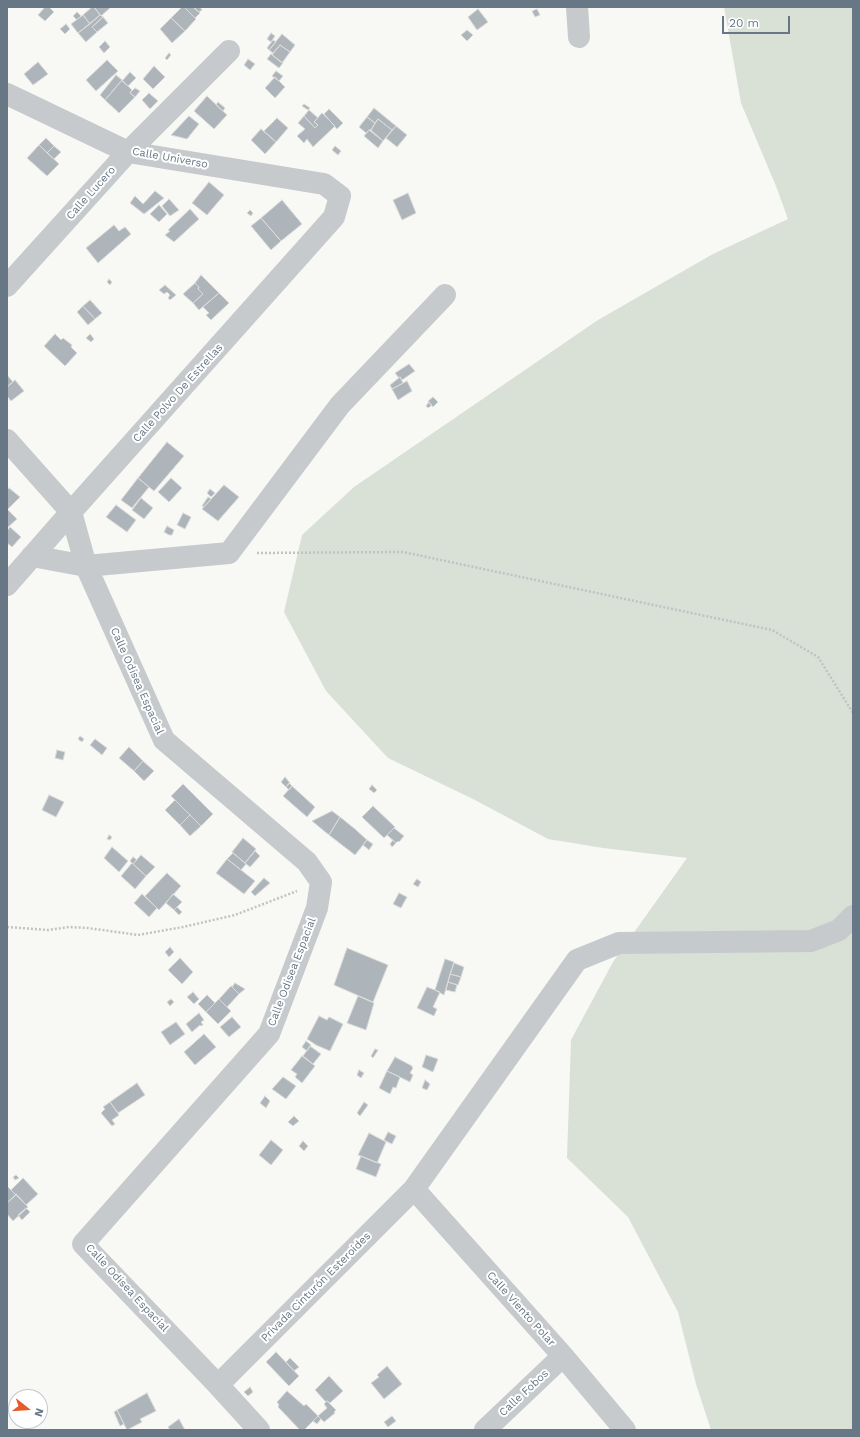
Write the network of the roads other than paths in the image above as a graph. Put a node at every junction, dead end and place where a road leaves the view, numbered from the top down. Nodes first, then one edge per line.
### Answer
1 (577, 7) edge
2 (579, 37) dead end
3 (229, 51) dead end
4 (7, 94) edge
5 (128, 152) junction
6 (340, 196) joint
7 (7, 286) edge
8 (445, 295) dead end
9 (7, 440) edge
10 (71, 512) junction
11 (32, 556) junction
12 (86, 566) junction
13 (7, 585) edge
14 (853, 916) edge
15 (414, 1189) junction
16 (563, 1356) junction
17 (218, 1385) junction
18 (259, 1430) edge
19 (485, 1430) edge
20 (625, 1430) edge

1 - 2 street
3 - 5 street, Calle Lucero
4 - 5 street, Calle Universo
5 - 6 street, Calle Universo
5 - 7 street, Calle Lucero
6 - 10 street, Calle Polvo De Estrellas
8 - 12 street
9 - 10 street
10 - 11 street, Calle Polvo De Estrellas
10 - 12 street, Calle Odísea Espacial
11 - 12 street
11 - 13 street, Calle Polvo De Estrellas
12 - 17 street, Calle Odísea Espacial
14 - 15 street, Privada Cinturón Esteroides
15 - 16 street, Calle Viento Polar
15 - 17 street, Privada Cinturón Esteroides
16 - 19 street, Calle Fobos
16 - 20 street, Calle Viento Polar
17 - 18 street, Calle Odísea Espacial

